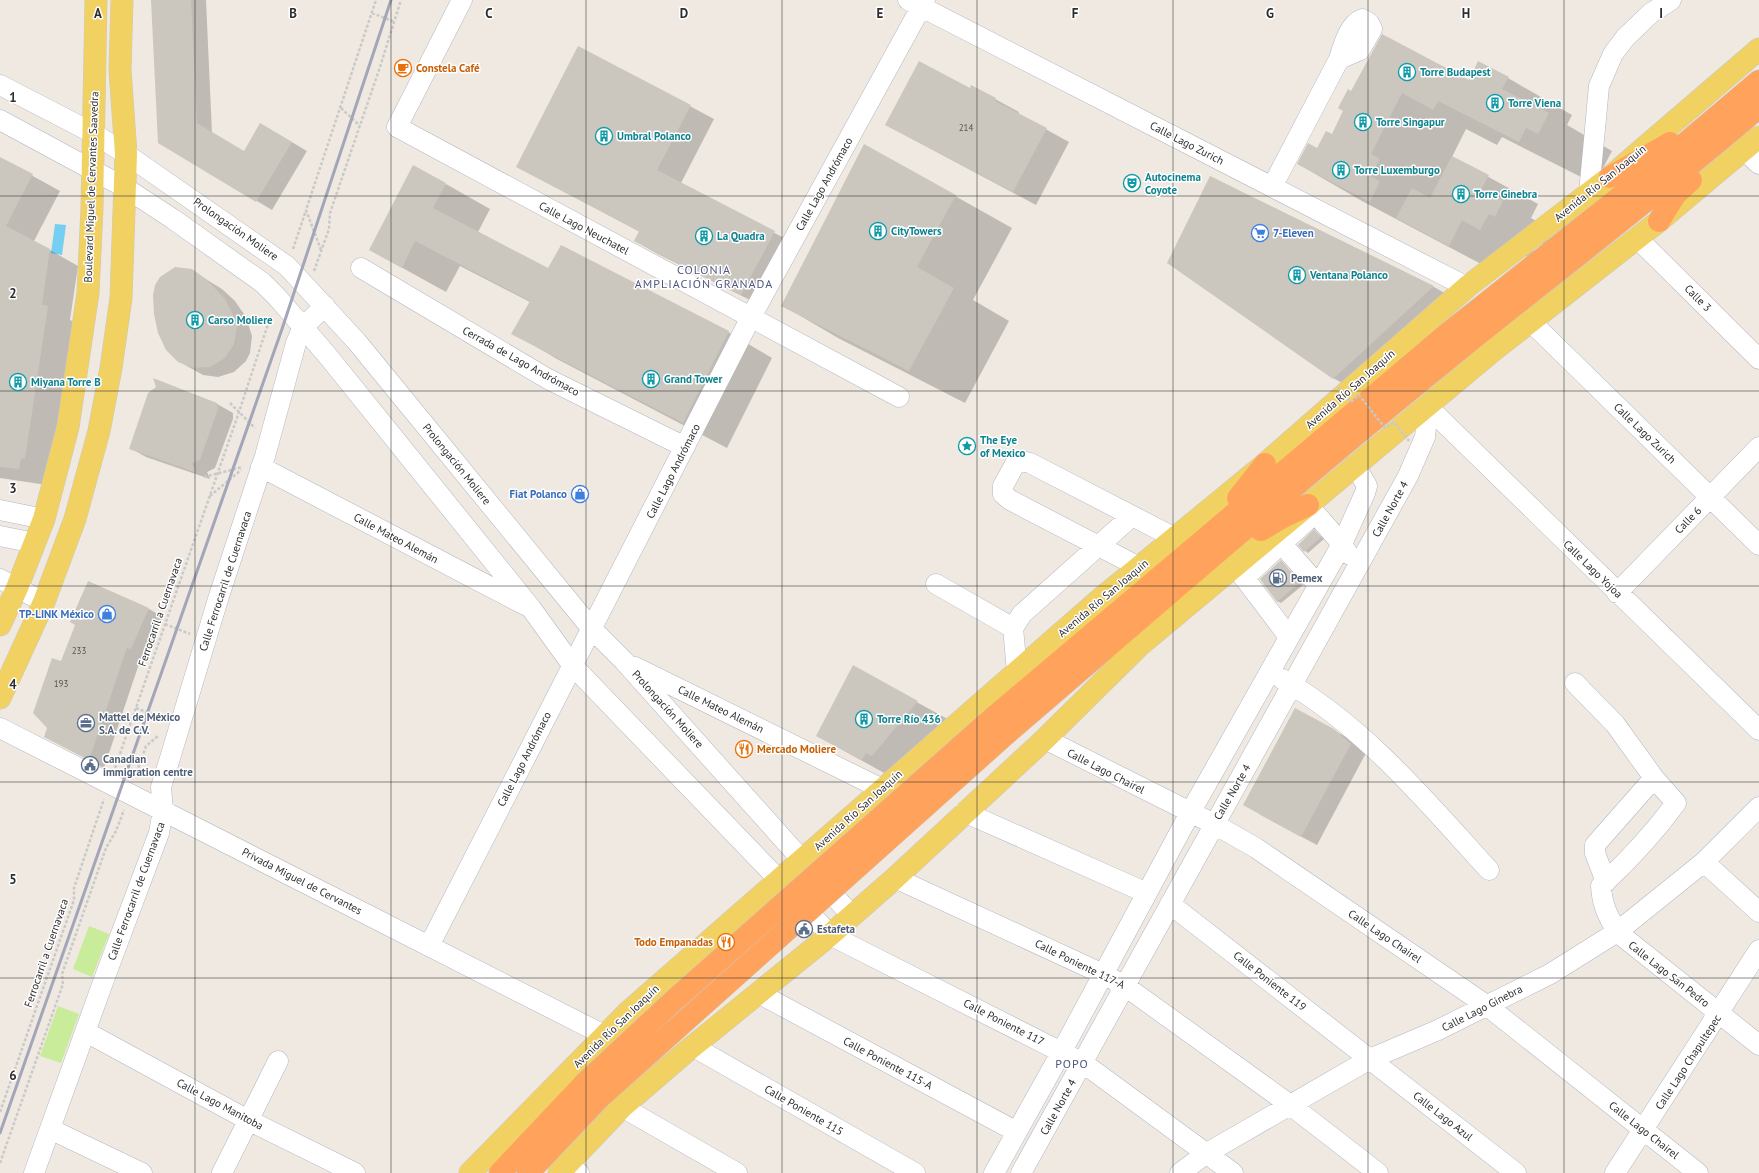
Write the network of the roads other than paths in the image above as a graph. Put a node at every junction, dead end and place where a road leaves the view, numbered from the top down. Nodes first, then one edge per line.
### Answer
1 (96, 0) edge
2 (122, 0) edge
3 (462, 0) edge
4 (1671, 0) edge
5 (918, 2) edge
6 (1759, 49) edge
7 (1339, 59) dead end
8 (1759, 81) edge
9 (0, 85) edge
10 (1734, 103) junction
11 (1759, 108) edge
12 (0, 120) edge
13 (92, 134) junction
14 (1722, 139) junction
15 (1754, 151) edge
16 (126, 154) junction
17 (92, 168) junction
18 (1610, 177) junction
19 (124, 187) junction
20 (1272, 187) junction
21 (1589, 193) junction
22 (1659, 221) junction
23 (1637, 238) junction
24 (361, 268) dead end
25 (1467, 287) junction
26 (325, 306) junction
27 (751, 317) junction
28 (1531, 322) junction
29 (342, 325) junction
30 (303, 327) junction
31 (318, 345) junction
32 (1759, 359) edge
33 (77, 363) junction
34 (111, 368) junction
35 (899, 396) dead end
36 (281, 397) junction
37 (1428, 407) junction
38 (685, 447) junction
39 (1759, 447) edge
40 (1265, 464) junction
41 (1355, 465) junction
42 (253, 467) junction
43 (1710, 497) junction
44 (1311, 509) junction
45 (0, 510) edge
46 (1132, 516) junction
47 (44, 519) junction
48 (0, 536) edge
49 (1222, 536) junction
50 (1174, 538) junction
51 (1277, 538) junction
52 (1339, 540) junction
53 (35, 543) junction
54 (1759, 545) edge
55 (1099, 546) junction
56 (1139, 567) junction
57 (1357, 568) junction
58 (1239, 572) junction
59 (1315, 582) junction
60 (9, 583) edge
61 (936, 584) dead end
62 (1617, 593) junction
63 (44, 602) junction
64 (531, 608) junction
65 (0, 625) edge
66 (591, 628) junction
67 (1013, 628) junction
68 (1285, 632) junction
69 (624, 662) junction
70 (572, 665) junction
71 (1017, 671) junction
72 (1270, 672) junction
73 (1575, 683) dead end
74 (1293, 685) junction
75 (0, 698) edge
76 (0, 728) edge
77 (1759, 730) edge
78 (1045, 739) junction
79 (1654, 778) junction
80 (882, 789) junction
81 (1759, 807) edge
82 (163, 810) junction
83 (964, 812) junction
84 (1190, 813) junction
85 (1214, 824) junction
86 (803, 859) junction
87 (1704, 862) junction
88 (1489, 870) dead end
89 (895, 878) junction
90 (779, 880) junction
91 (1606, 882) junction
92 (1147, 893) junction
93 (1170, 904) junction
94 (1759, 912) edge
95 (852, 916) junction
96 (1617, 932) junction
97 (830, 935) junction
98 (429, 946) junction
99 (1759, 950) edge
100 (1103, 974) junction
101 (1125, 986) junction
102 (760, 994) junction
103 (1486, 1005) junction
104 (627, 1013) junction
105 (1719, 1014) junction
106 (86, 1032) junction
107 (604, 1035) junction
108 (1759, 1046) edge
109 (694, 1047) junction
110 (1062, 1052) junction
111 (1370, 1058) junction
112 (278, 1061) dead end
113 (1083, 1063) junction
114 (670, 1065) junction
115 (592, 1091) junction
116 (1289, 1104) junction
117 (622, 1107) junction
118 (248, 1120) junction
119 (50, 1129) junction
120 (1644, 1130) junction
121 (1016, 1132) junction
122 (1207, 1153) junction
123 (568, 1170) edge
124 (34, 1173) edge
125 (142, 1173) edge
126 (222, 1173) edge
127 (355, 1173) edge
128 (470, 1173) edge
129 (500, 1173) edge
130 (528, 1173) edge
131 (737, 1173) edge
132 (915, 1173) edge
133 (994, 1173) edge
134 (1021, 1173) edge
135 (1180, 1173) edge
136 (1233, 1173) edge
137 (1378, 1173) edge
138 (1516, 1173) edge
139 (1615, 1173) edge
140 (1698, 1173) edge

1 - 13 main road, Boulevard Miguel de Cervantes Saavedra
2 - 16 main road
3 - 27 street, Calle Lago Neuchatel
4 - 21 street
5 - 20 street, Calle Lago Zurich
5 - 27 street, Calle Lago Andrómaco
6 - 18 main road, Avenida Río San Joaquín
7 - 20 street
8 - 10 highway, Avenida Río San Joaquín
9 - 13 street, Prolongación Moliere
10 - 18 highway
10 - 49 highway, Avenida Río San Joaquín
11 - 14 highway, Avenida Río San Joaquín
12 - 17 street
13 - 16 street, Prolongación Moliere
13 - 17 main road, Boulevard Miguel de Cervantes Saavedra
14 - 22 highway
14 - 49 highway, Avenida Río San Joaquín
15 - 22 main road
16 - 19 main road
16 - 26 street, Prolongación Moliere
17 - 19 street
17 - 33 main road, Boulevard Miguel de Cervantes Saavedra
18 - 21 main road, Avenida Río San Joaquín
19 - 30 street
19 - 34 main road
20 - 25 street, Calle Lago Zurich
21 - 25 main road, Avenida Río San Joaquín
22 - 23 main road
23 - 28 main road
23 - 32 street, Calle 3
24 - 38 street, Cerrada de Lago Andrómaco
25 - 40 main road, Avenida Río San Joaquín
26 - 29 street, Prolongación Moliere
26 - 30 street, Calle Ferrocarril de Cuernavaca
27 - 35 street, Calle Lago Neuchatel
27 - 38 street, Calle Lago Andrómaco
28 - 37 main road
28 - 43 street, Calle Lago Zurich
29 - 31 street, Calle Ferrocarril de Cuernavaca
29 - 66 street, Prolongación Moliere
30 - 31 street
30 - 36 street, Calle Ferrocarril de Cuernavaca
31 - 36 street, Calle Ferrocarril de Cuernavaca
31 - 64 street
33 - 34 main road
33 - 47 main road, Boulevard Miguel de Cervantes Saavedra
34 - 63 main road
36 - 42 street, Calle Ferrocarril de Cuernavaca
37 - 41 main road
37 - 57 street, Calle Norte 4
37 - 62 street, Calle Lago Yojoa
38 - 66 street, Calle Lago Andrómaco
39 - 43 street, Calle 6
40 - 49 highway
40 - 50 main road, Avenida Río San Joaquín
41 - 44 main road
41 - 52 street
42 - 64 street, Calle Mateo Alemán
42 - 82 street, Calle Ferrocarril de Cuernavaca
43 - 54 street, Calle Lago Zurich
43 - 62 street, Calle 6
44 - 49 highway
44 - 51 main road
44 - 52 street
45 - 47 street
46 - 50 street
46 - 55 street
46 - 55 street
47 - 53 main road, Boulevard Miguel de Cervantes Saavedra
48 - 53 street
49 - 115 highway, Avenida Río San Joaquín, bridge
50 - 56 main road, Avenida Río San Joaquín
51 - 58 main road
51 - 59 street
52 - 57 street
52 - 59 street
53 - 60 main road, Boulevard Miguel de Cervantes Saavedra
55 - 56 street
55 - 67 street
56 - 71 main road, Avenida Río San Joaquín
57 - 74 street, Calle Norte 4
58 - 68 street
58 - 78 main road
59 - 68 street
60 - 63 street
60 - 65 main road, Boulevard Miguel de Cervantes Saavedra
61 - 67 street
62 - 77 street, Calle Lago Yojoa
63 - 75 main road
64 - 70 street
66 - 69 street, Prolongación Moliere
66 - 70 street, Calle Lago Andrómaco
67 - 71 street
68 - 72 street
69 - 80 street, Calle Mateo Alemán
69 - 86 street, Prolongación Moliere
70 - 90 street
70 - 98 street, Calle Lago Andrómaco
71 - 80 main road, Avenida Río San Joaquín
72 - 74 street
72 - 84 street
73 - 79 street
74 - 85 street, Calle Norte 4
74 - 88 street
76 - 82 street, Privada Miguel de Cervantes
78 - 83 main road
78 - 84 street, Calle Lago Chairel
79 - 91 street
79 - 91 street
80 - 86 main road, Avenida Río San Joaquín
81 - 87 street, Calle Lago Ginebra
82 - 98 street, Privada Miguel de Cervantes
82 - 106 street, Calle Ferrocarril de Cuernavaca
83 - 89 main road
83 - 92 street
84 - 85 street, Calle Lago Chairel
84 - 92 street
85 - 93 street, Calle Norte 4
85 - 103 street, Calle Lago Chairel
86 - 90 main road, Avenida Río San Joaquín
86 - 95 street, Prolongación Moliere
87 - 94 street
87 - 96 street, Calle Lago Ginebra
89 - 95 main road
89 - 100 street, Calle Poniente 117-A
90 - 97 street
90 - 104 main road, Avenida Río San Joaquín
91 - 96 street
92 - 100 street
93 - 101 street, Calle Norte 4
93 - 111 street, Calle Poniente 119
95 - 97 main road
96 - 103 street, Calle Lago Ginebra
96 - 105 street, Calle Lago San Pedro
97 - 102 main road
97 - 110 street, Calle Poniente 117
98 - 107 street, Privada Miguel de Cervantes
99 - 105 street, Calle Lago Chapultepec
100 - 101 street, Calle Poniente 117-A
100 - 110 street
101 - 113 street, Calle Norte 4
101 - 116 street, Calle Poniente 117-A
102 - 109 main road
102 - 121 street, Calle Poniente 115-A
103 - 111 street, Calle Lago Ginebra
103 - 120 street, Calle Lago Chairel
104 - 107 main road, Avenida Río San Joaquín
104 - 114 main road
105 - 108 street, Calle Lago San Pedro
105 - 120 street, Calle Lago Chapultepec
106 - 118 street, Calle Lago Manitoba
106 - 119 street, Calle Ferrocarril de Cuernavaca
107 - 128 main road, Avenida Río San Joaquín
109 - 114 main road
109 - 132 street, Calle Poniente 115
110 - 113 street, Calle Poniente 117
110 - 121 street
111 - 116 street, Calle Lago Ginebra
111 - 138 street, Calle Lago Azul
112 - 118 street
113 - 122 street, Calle Poniente 117
113 - 134 street, Calle Norte 4
114 - 117 main road
115 - 129 highway, Avenida Río San Joaquín
115 - 130 highway, Avenida Río San Joaquín
116 - 122 street, Calle Lago Ginebra
116 - 137 street, Calle Poniente 117-A
117 - 123 main road
117 - 131 street
118 - 126 street
118 - 127 street, Calle Lago Manitoba
119 - 124 street, Calle Ferrocarril de Cuernavaca
119 - 125 street
120 - 139 street, Calle Lago Chapultepec
120 - 140 street, Calle Lago Chairel
121 - 133 street
122 - 135 street, Calle Lago Ginebra
122 - 136 street, Calle Poniente 117

